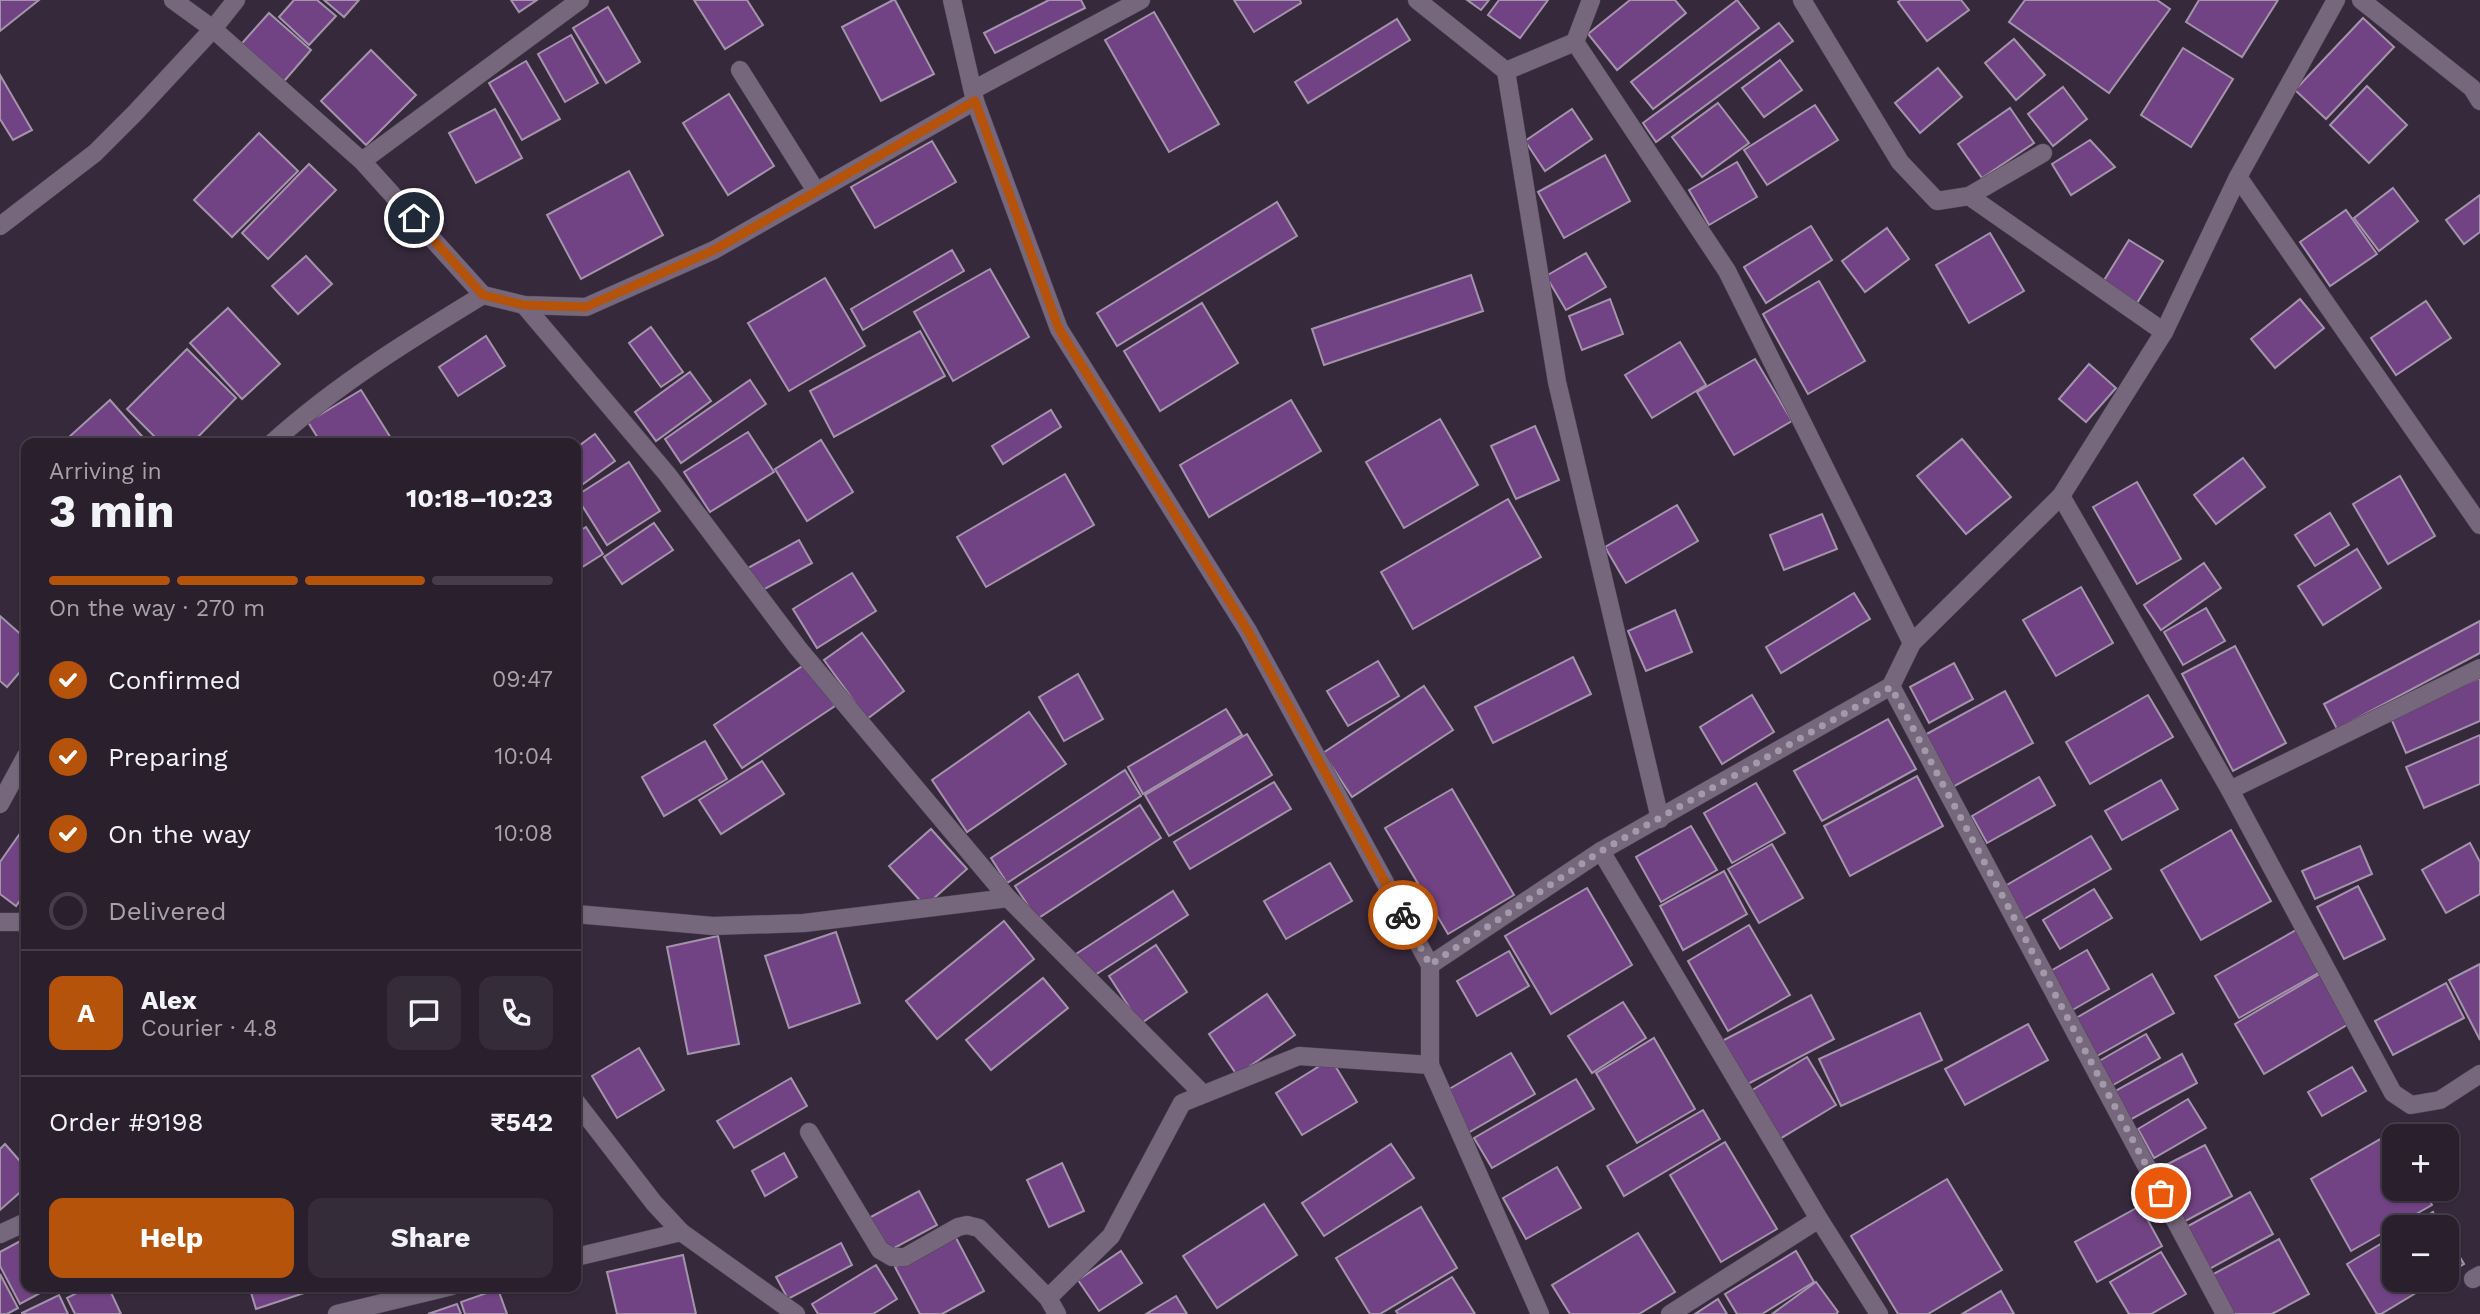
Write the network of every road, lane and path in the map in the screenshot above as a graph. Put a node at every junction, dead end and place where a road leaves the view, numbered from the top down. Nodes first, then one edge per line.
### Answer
1 (173, 0) edge
2 (236, 0) edge
3 (580, 0) edge
4 (952, 0) edge
5 (1141, 0) edge
6 (1417, 0) edge
7 (1591, 0) edge
8 (1802, 0) edge
9 (2336, 0) edge
10 (2361, 0) edge
11 (213, 29) junction
12 (1575, 42) junction
13 (740, 70) dead end
14 (1506, 71) junction
15 (2477, 90) edge
16 (974, 95) junction
17 (2043, 153) dead end
18 (362, 161) junction
19 (2238, 177) junction
20 (816, 191) junction
21 (1969, 196) junction
22 (0, 226) edge
23 (483, 295) junction
24 (524, 305) junction
25 (2164, 332) junction
26 (277, 438) edge
27 (2061, 496) junction
28 (2480, 525) edge
29 (1912, 643) junction
30 (2480, 668) edge
31 (1891, 687) junction
32 (21, 760) edge
33 (6, 773) edge
34 (2230, 790) junction
35 (0, 804) edge
36 (1660, 819) junction
37 (1601, 851) junction
38 (1008, 898) junction
39 (581, 914) edge
40 (0, 922) edge
41 (21, 922) edge
42 (1430, 965) junction
43 (1430, 1065) junction
44 (2480, 1074) edge
45 (1203, 1094) junction
46 (581, 1108) edge
47 (809, 1132) dead end
48 (1819, 1219) junction
49 (21, 1224) edge
50 (681, 1232) junction
51 (0, 1234) edge
52 (581, 1256) edge
53 (428, 1292) edge
54 (1053, 1306) edge
55 (337, 1314) edge
56 (796, 1314) edge
57 (1540, 1314) edge
58 (1670, 1314) edge
59 (1879, 1314) edge
60 (2225, 1314) edge

1 - 11 street
2 - 11 street
3 - 18 street
4 - 16 street
5 - 16 street
6 - 14 street
7 - 12 street
8 - 21 street
9 - 19 street
10 - 15 street
11 - 18 street
11 - 22 street
12 - 14 street
12 - 29 street
13 - 20 street
14 - 36 street
16 - 20 street
16 - 42 street
17 - 21 street
18 - 23 street
19 - 25 street
19 - 28 street
20 - 24 street
21 - 25 street
23 - 24 street
23 - 26 street
24 - 38 street
25 - 27 street
27 - 29 street
27 - 34 street
29 - 31 street
30 - 34 street
31 - 36 street
31 - 60 street
32 - 33 street
33 - 35 street
34 - 44 street
36 - 37 street
37 - 42 street
37 - 48 street
38 - 39 street
38 - 45 street
40 - 41 street
42 - 43 street
43 - 45 street
43 - 57 street
45 - 54 street
46 - 50 street
47 - 54 street
48 - 58 street
48 - 59 street
49 - 51 street
50 - 52 street
50 - 56 street
53 - 55 street

